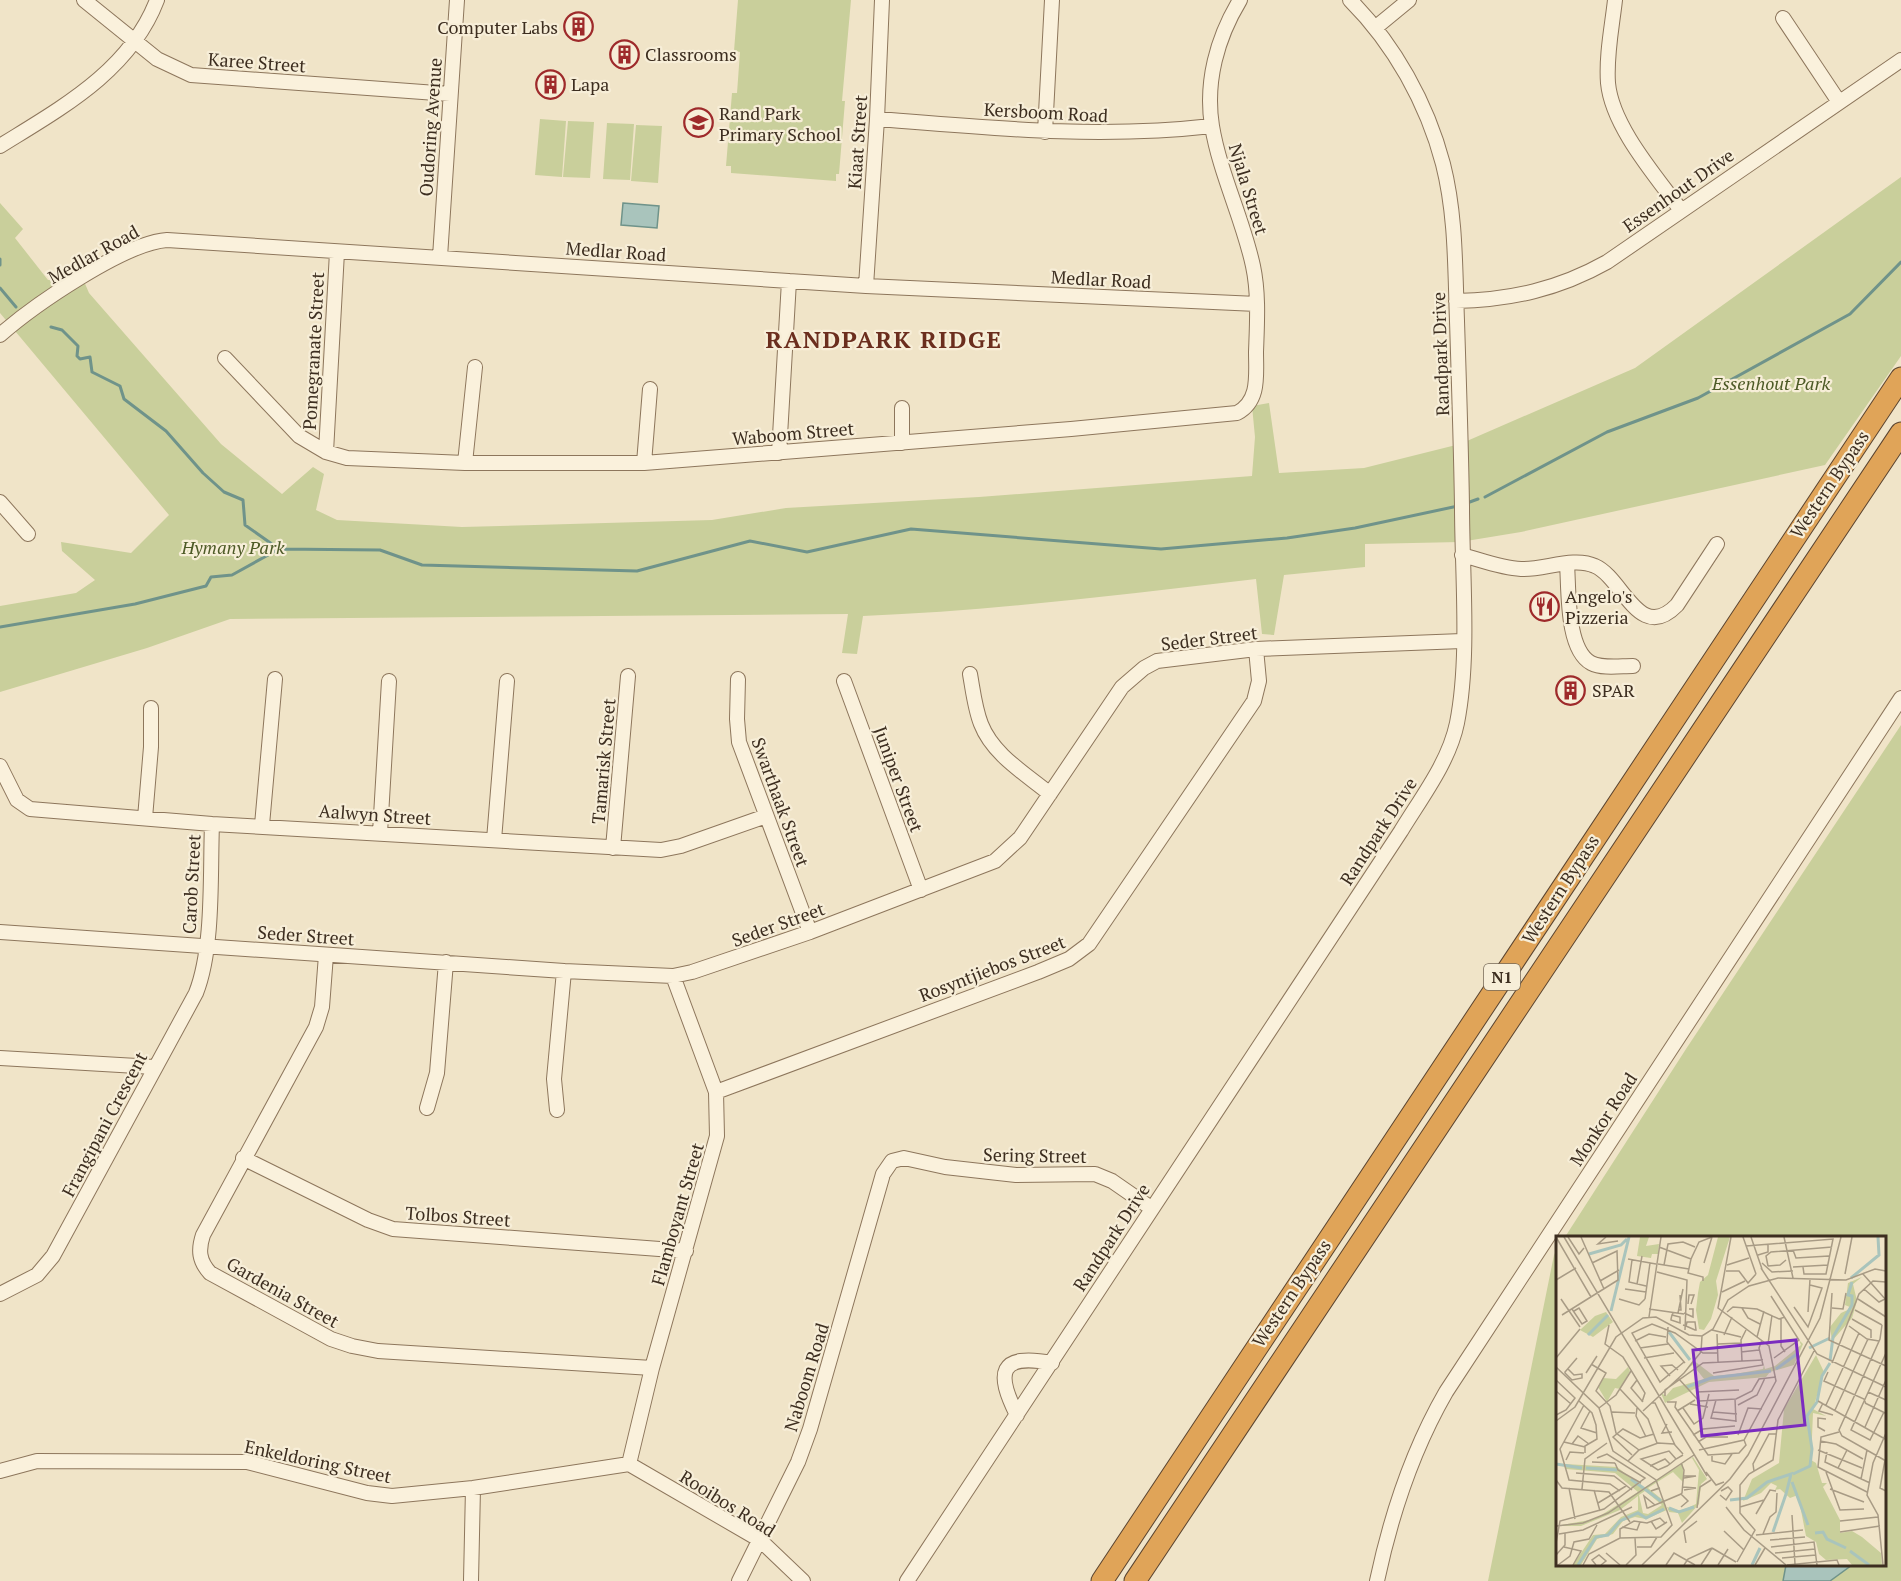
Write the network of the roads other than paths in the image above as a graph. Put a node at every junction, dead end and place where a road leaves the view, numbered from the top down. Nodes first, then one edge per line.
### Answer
1 (84, 0) edge
2 (158, 0) edge
3 (457, 0) edge
4 (882, 0) edge
5 (1052, 0) edge
6 (1240, 0) edge
7 (1350, 0) edge
8 (1409, 0) edge
9 (1615, 0) edge
10 (1783, 18) dead end
11 (1375, 28) junction
12 (136, 40) junction
13 (1901, 60) edge
14 (450, 94) junction
15 (1839, 102) junction
16 (877, 119) junction
17 (1212, 126) junction
18 (1045, 132) junction
19 (0, 146) edge
20 (1680, 210) junction
21 (337, 252) junction
22 (440, 257) junction
23 (789, 281) junction
24 (866, 286) junction
25 (1456, 302) junction
26 (1257, 304) junction
27 (0, 335) edge
28 (225, 358) dead end
29 (475, 368) dead end
30 (1901, 378) edge
31 (650, 389) dead end
32 (1254, 394) joint
33 (902, 408) dead end
34 (1901, 433) edge
35 (902, 443) junction
36 (326, 452) junction
37 (779, 453) junction
38 (465, 463) junction
39 (644, 463) junction
40 (0, 502) edge
41 (28, 534) dead end
42 (1717, 544) dead end
43 (1462, 555) junction
44 (1567, 564) junction
45 (1462, 641) junction
46 (1256, 649) junction
47 (1634, 666) dead end
48 (970, 674) dead end
49 (628, 676) dead end
50 (275, 679) dead end
51 (738, 680) dead end
52 (389, 681) dead end
53 (507, 681) dead end
54 (844, 681) dead end
55 (1901, 698) edge
56 (151, 708) dead end
57 (0, 766) edge
58 (1050, 794) junction
59 (766, 816) junction
60 (145, 818) junction
61 (212, 824) junction
62 (262, 825) junction
63 (380, 833) junction
64 (494, 840) junction
65 (613, 848) junction
66 (921, 890) junction
67 (0, 932) edge
68 (810, 932) junction
69 (206, 945) junction
70 (326, 955) junction
71 (446, 962) junction
72 (564, 971) junction
73 (673, 976) junction
74 (0, 1058) edge
75 (154, 1067) junction
76 (716, 1092) junction
77 (428, 1108) dead end
78 (557, 1110) dead end
79 (243, 1158) junction
80 (883, 1174) joint
81 (1150, 1208) junction
82 (686, 1251) junction
83 (0, 1294) edge
84 (1052, 1363) junction
85 (652, 1368) junction
86 (1017, 1415) junction
87 (629, 1464) junction
88 (0, 1471) edge
89 (473, 1488) junction
90 (760, 1540) junction
91 (471, 1581) edge
92 (739, 1581) edge
93 (803, 1581) edge
94 (907, 1581) edge
95 (1102, 1581) edge
96 (1135, 1581) edge
97 (1377, 1581) edge

1 - 12 street, Karee Street
2 - 12 street
3 - 14 street, Oudoring Avenue
4 - 16 street, Kiaat Street
5 - 18 street
6 - 17 street, Njala Street
7 - 11 street, Randpark Drive
8 - 11 street
9 - 20 street
10 - 15 street
11 - 25 street, Randpark Drive
12 - 14 street, Karee Street
12 - 19 street
13 - 15 street, Essenhout Drive
14 - 22 street, Oudoring Avenue
15 - 20 street, Essenhout Drive
16 - 18 street, Kersboom Road
16 - 24 street, Kiaat Street
17 - 18 street, Kersboom Road
17 - 26 street, Njala Street
20 - 25 street, Essenhout Drive
21 - 22 street, Medlar Road
21 - 27 street, Medlar Road
21 - 36 street, Pomegranate Street
22 - 23 street, Medlar Road
23 - 24 street, Medlar Road
23 - 37 street
24 - 26 street, Medlar Road
25 - 43 street, Randpark Drive
26 - 32 street, Njala Street
28 - 36 street, Waboom Street
29 - 38 street
30 - 95 highway, Western Bypass / N1
31 - 39 street
32 - 35 street, Waboom Street
33 - 35 street
34 - 96 highway, Western Bypass / N1
35 - 37 street, Waboom Street
36 - 38 street, Waboom Street
37 - 39 street, Waboom Street
38 - 39 street, Waboom Street
40 - 41 street
42 - 44 street
43 - 44 street
43 - 45 street, Randpark Drive
44 - 47 street
45 - 46 street, Seder Street
45 - 81 street, Randpark Drive
46 - 58 street, Seder Street
46 - 76 street, Rosyntjiebos Street
48 - 58 street
49 - 65 street, Tamarisk Street
50 - 62 street
51 - 59 street, Swarthaak Street
52 - 63 street
53 - 64 street
54 - 66 street, Juniper Street
55 - 97 street, Monkor Road
56 - 60 street
57 - 60 street, Aalwyn Street
58 - 66 street, Seder Street
59 - 65 street, Aalwyn Street
59 - 68 street, Swarthaak Street
60 - 61 street, Aalwyn Street
61 - 62 street, Aalwyn Street
61 - 69 street, Carob Street
62 - 63 street, Aalwyn Street
63 - 64 street, Aalwyn Street
64 - 65 street, Aalwyn Street
66 - 68 street, Seder Street
67 - 69 street, Seder Street
68 - 73 street, Seder Street
69 - 70 street, Seder Street
69 - 75 street, Frangipani Crescent
70 - 71 street, Seder Street
70 - 79 street, Gardenia Street
71 - 72 street, Seder Street
71 - 77 street
72 - 73 street, Seder Street
72 - 78 street
73 - 76 street, Flamboyant Street
74 - 75 street
75 - 83 street, Frangipani Crescent
76 - 82 street, Flamboyant Street
79 - 82 street, Tolbos Street
79 - 85 street, Gardenia Street
80 - 81 street, Sering Street
80 - 90 street, Naboom Road
81 - 84 street, Randpark Drive
82 - 85 street, Flamboyant Street
84 - 86 street, Randpark Drive
84 - 86 street
85 - 87 street, Flamboyant Street
86 - 94 street, Randpark Drive
87 - 89 street, Enkeldoring Street
87 - 90 street, Rooibos Road
88 - 89 street, Enkeldoring Street
89 - 91 street
90 - 92 street, Naboom Road
90 - 93 street, Rooibos Road

